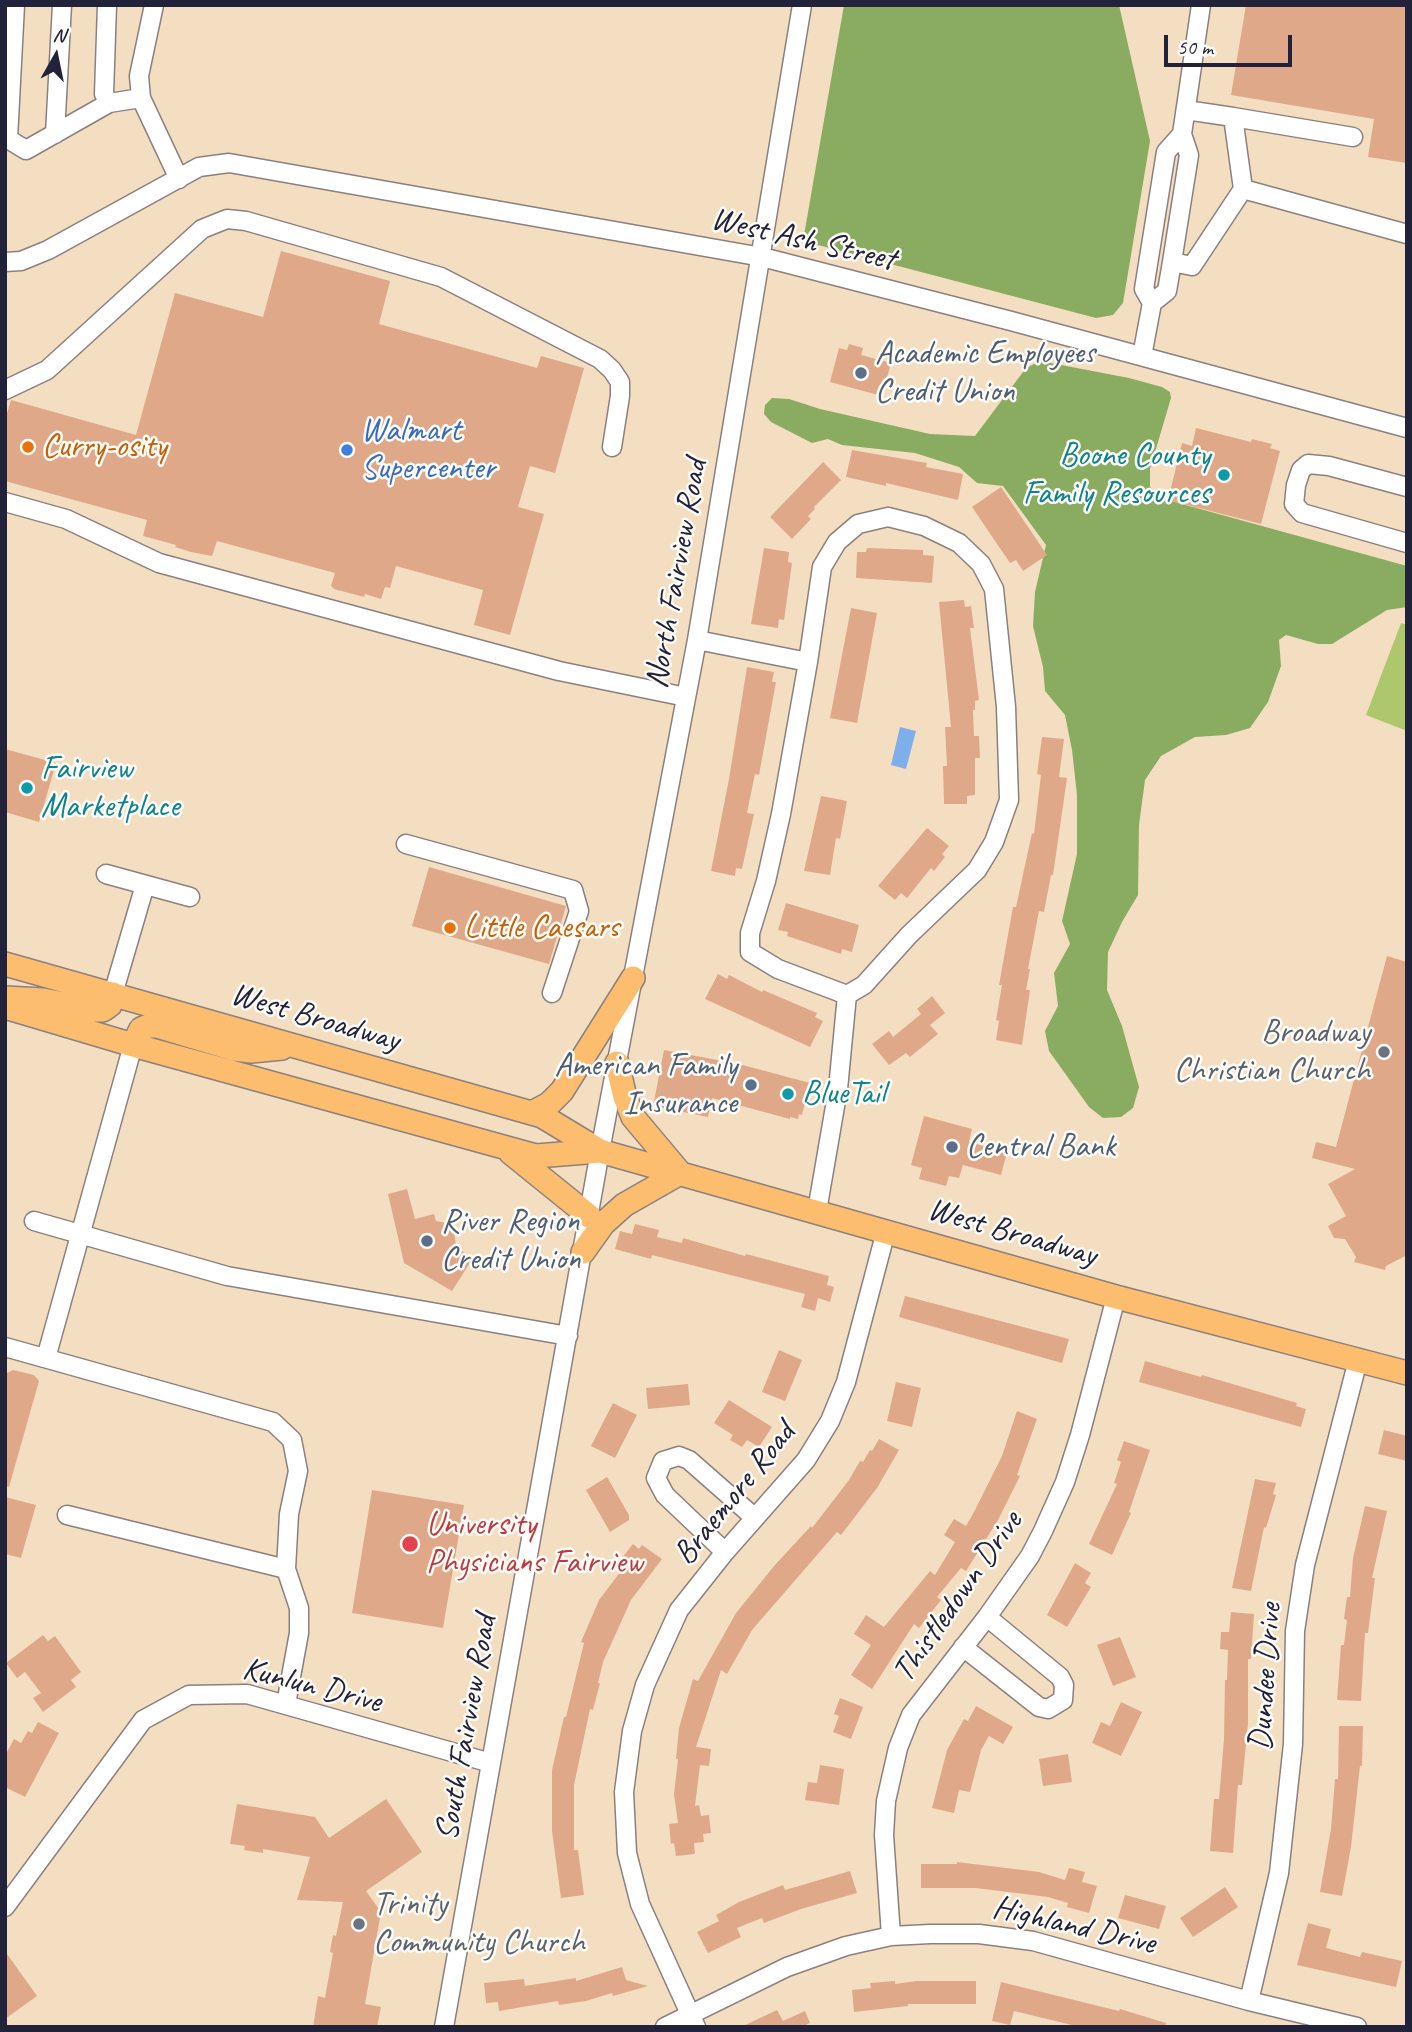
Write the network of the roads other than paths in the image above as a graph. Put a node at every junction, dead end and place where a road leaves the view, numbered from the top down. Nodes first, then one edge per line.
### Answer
1 (15, 5) edge
2 (62, 5) edge
3 (107, 5) edge
4 (154, 5) edge
5 (803, 5) edge
6 (1201, 5) edge
7 (141, 98) junction
8 (108, 103) junction
9 (1186, 110) junction
10 (1233, 117) junction
11 (55, 134) junction
12 (1182, 134) junction
13 (1353, 137) dead end
14 (179, 179) junction
15 (1243, 189) junction
16 (1407, 234) edge
17 (762, 257) junction
18 (5, 262) edge
19 (1172, 262) junction
20 (1152, 303) junction
21 (1142, 356) junction
22 (5, 390) edge
23 (1407, 428) edge
24 (612, 447) dead end
25 (1407, 487) edge
26 (5, 502) edge
27 (1407, 543) edge
28 (697, 640) junction
29 (808, 662) junction
30 (686, 696) junction
31 (406, 844) dead end
32 (106, 874) dead end
33 (145, 885) junction
34 (190, 897) dead end
35 (5, 964) edge
36 (633, 978) junction
37 (552, 993) dead end
38 (113, 994) junction
39 (848, 995) junction
40 (5, 998) edge
41 (5, 1007) edge
42 (133, 1045) junction
43 (296, 1047) junction
44 (617, 1063) junction
45 (532, 1113) junction
46 (503, 1147) junction
47 (600, 1151) junction
48 (680, 1173) junction
49 (817, 1211) junction
50 (589, 1216) junction
51 (34, 1221) dead end
52 (886, 1231) junction
53 (80, 1234) junction
54 (583, 1252) junction
55 (1116, 1297) junction
56 (568, 1336) junction
57 (5, 1347) edge
58 (46, 1358) junction
59 (1358, 1360) junction
60 (1407, 1373) edge
61 (67, 1515) dead end
62 (755, 1518) junction
63 (725, 1552) junction
64 (286, 1569) junction
65 (987, 1617) junction
66 (963, 1647) junction
67 (286, 1704) junction
68 (491, 1763) junction
69 (5, 1907) edge
70 (891, 1936) junction
71 (1249, 2001) junction
72 (693, 2022) edge
73 (444, 2027) edge
74 (666, 2027) edge
75 (1357, 2027) edge

1 - 11 street
2 - 11 street
3 - 8 street
4 - 7 street
5 - 17 street, North Fairview Road
6 - 9 street
7 - 8 street
7 - 14 street
8 - 11 street
9 - 10 street
9 - 12 street
10 - 13 street
10 - 15 street
12 - 19 street
12 - 20 street
14 - 17 street, West Ash Street
14 - 18 street, West Ash Street
15 - 16 street
15 - 19 street
17 - 21 street, West Ash Street
17 - 28 street, North Fairview Road
19 - 20 street
20 - 21 street
21 - 23 street, West Ash Street
22 - 24 street
25 - 27 street
26 - 30 street
28 - 29 street
28 - 30 street, North Fairview Road
29 - 39 street
29 - 39 street
30 - 36 street, North Fairview Road
31 - 37 street
32 - 33 street
33 - 34 street
33 - 38 street
35 - 38 main road, West Broadway
36 - 44 street, North Fairview Road
36 - 45 main road
38 - 40 main road
38 - 43 main road, West Broadway
39 - 49 street
41 - 42 main road, West Broadway
42 - 43 main road
42 - 46 main road, West Broadway
42 - 53 street
43 - 45 main road, West Broadway
44 - 47 street, North Fairview Road
44 - 48 main road
45 - 47 main road, West Broadway
46 - 47 main road, West Broadway
46 - 50 main road
47 - 48 main road, West Broadway
47 - 50 street, South Fairview Road
48 - 49 main road, West Broadway
48 - 54 main road
49 - 52 main road, West Broadway
50 - 54 street, South Fairview Road
51 - 53 street
52 - 55 main road, West Broadway
52 - 62 street, Braemore Road
53 - 56 street
53 - 58 street
54 - 56 street, South Fairview Road
55 - 59 main road, West Broadway
55 - 65 street, Thistledown Drive
56 - 68 street, South Fairview Road
57 - 58 street
58 - 64 street
59 - 60 main road, West Broadway
59 - 71 street, Dundee Drive
61 - 64 street
62 - 63 street, Braemore Road
62 - 63 street
63 - 72 street, Braemore Road
64 - 67 street
65 - 66 street, Thistledown Drive
65 - 66 street
66 - 70 street, Thistledown Drive
67 - 68 street, Kunlun Drive
67 - 69 street, Kunlun Drive
68 - 73 street, South Fairview Road
70 - 71 street, Highland Drive
70 - 72 street, Highland Drive
71 - 75 street, Highland Drive
72 - 74 street, Highland Drive

